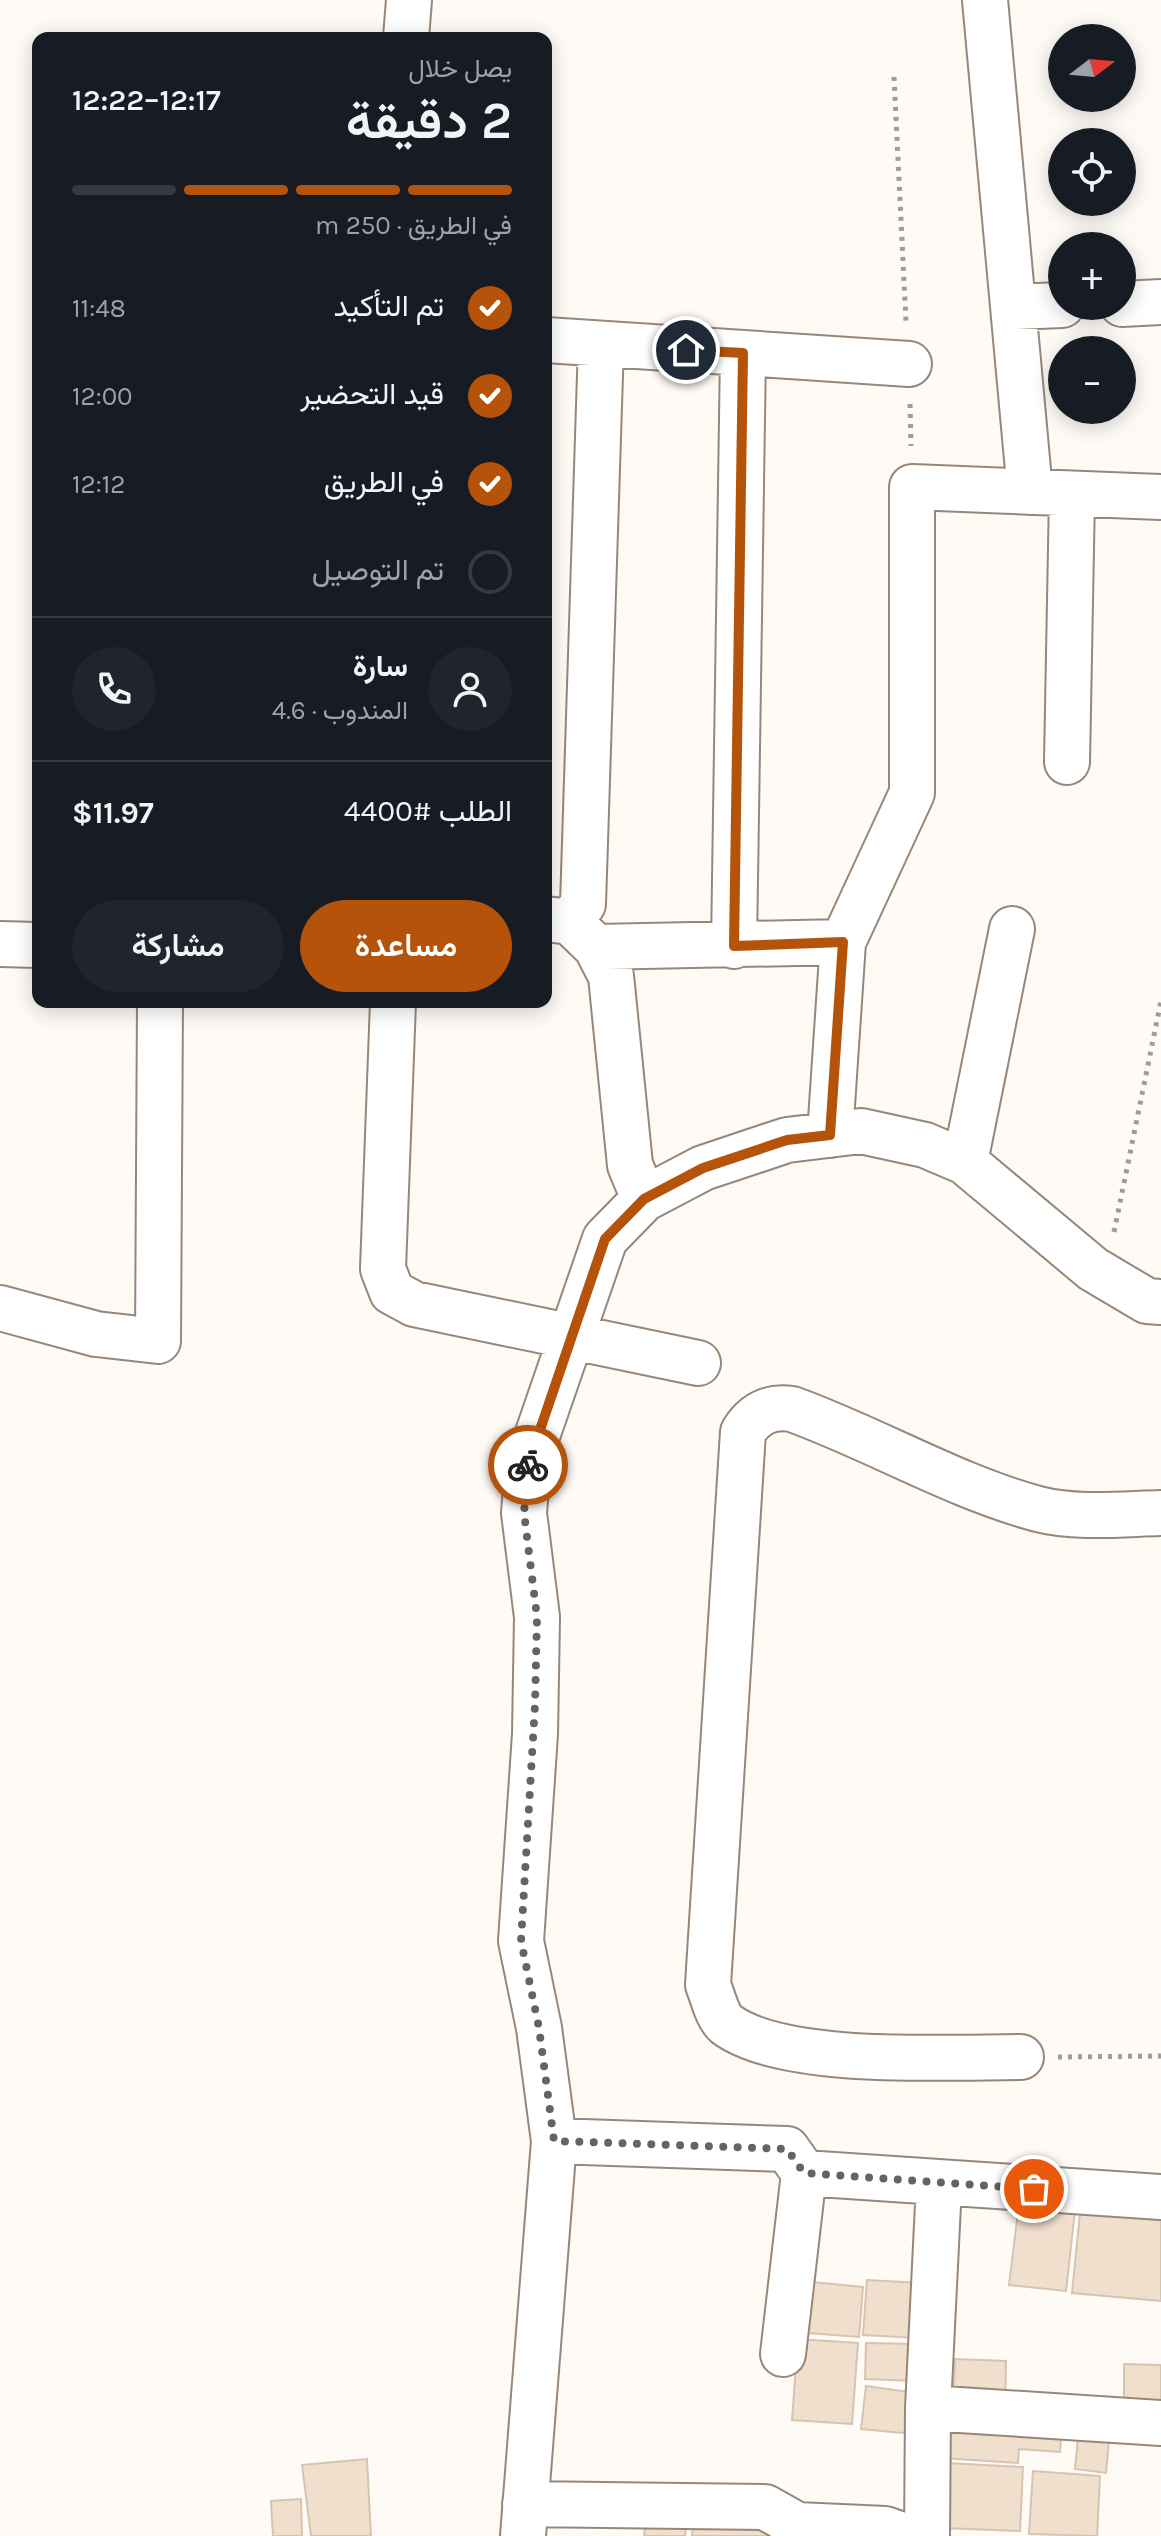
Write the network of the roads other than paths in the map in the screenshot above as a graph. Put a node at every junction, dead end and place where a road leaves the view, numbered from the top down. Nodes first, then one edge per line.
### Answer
1 (409, 0) edge
2 (985, 0) edge
3 (406, 32) edge
4 (1161, 302) edge
5 (1136, 303) edge
6 (1048, 306) edge
7 (1013, 307) junction
8 (552, 340) edge
9 (601, 344) junction
10 (743, 353) junction
11 (909, 364) road end
12 (1051, 493) junction
13 (1161, 497) edge
14 (1067, 762) dead end
15 (571, 929) edge
16 (1012, 929) dead end
17 (843, 942) junction
18 (0, 944) edge
19 (32, 945) edge
20 (734, 946) junction
21 (160, 1008) edge
22 (393, 1008) edge
23 (830, 1135) junction
24 (965, 1162) junction
25 (644, 1199) junction
26 (1161, 1302) edge
27 (0, 1308) edge
28 (570, 1338) junction
29 (698, 1363) dead end
30 (1161, 1513) edge
31 (1021, 2057) road end
32 (554, 2141) junction
33 (804, 2173) junction
34 (939, 2184) junction
35 (1161, 2197) edge
36 (783, 2354) dead end
37 (928, 2408) junction
38 (1161, 2423) edge
39 (524, 2520) edge
40 (905, 2536) edge
41 (927, 2536) edge

1 - 3 street
2 - 7 street
4 - 5 street
6 - 7 street
7 - 12 street
8 - 9 street
9 - 10 street
9 - 15 street
10 - 11 street
10 - 20 street
12 - 13 street
12 - 14 street
12 - 17 street
15 - 20 street
15 - 25 street
16 - 24 street
17 - 20 street
17 - 23 street
18 - 19 street
21 - 27 street
22 - 28 street
23 - 24 street
23 - 25 street
24 - 26 street
25 - 28 street
28 - 29 street
28 - 32 street
30 - 31 street
32 - 33 street
32 - 39 street
33 - 34 street
33 - 36 street
34 - 35 street
34 - 37 street
37 - 38 street
37 - 41 street
39 - 40 street

